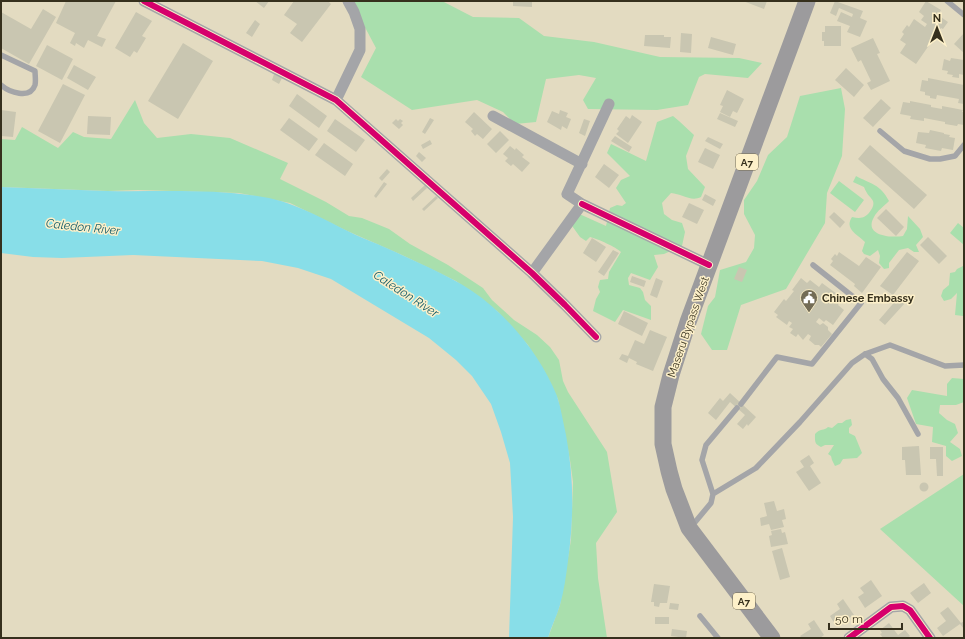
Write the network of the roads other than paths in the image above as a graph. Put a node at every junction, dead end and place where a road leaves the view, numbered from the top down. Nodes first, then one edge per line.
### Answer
1 (144, 1) edge
2 (348, 1) edge
3 (807, 1) edge
4 (947, 1) edge
5 (964, 15) edge
6 (1, 55) edge
7 (1, 85) edge
8 (336, 100) junction
9 (609, 104) dead end
10 (493, 116) dead end
11 (880, 131) dead end
12 (964, 145) edge
13 (582, 164) junction
14 (582, 204) junction
15 (709, 265) junction
16 (813, 265) dead end
17 (532, 273) junction
18 (596, 337) dead end
19 (865, 354) junction
20 (964, 365) edge
21 (918, 434) dead end
22 (713, 494) junction
23 (689, 528) junction
24 (700, 616) dead end
25 (718, 638) edge
26 (772, 638) edge
27 (849, 638) edge
28 (930, 638) edge

1 - 8 street
2 - 8 street
3 - 15 main road, Maseru Bypass West / A7
4 - 5 lane
6 - 7 lane
8 - 17 street
9 - 13 street
10 - 13 street
11 - 12 lane
13 - 14 street
14 - 15 street
14 - 17 street
15 - 23 main road, Maseru Bypass West / A7
16 - 22 lane
17 - 18 street
19 - 20 lane
19 - 21 lane
19 - 22 lane
22 - 23 lane
23 - 26 main road, Maseru Bypass West / A7
24 - 25 lane
27 - 28 street

